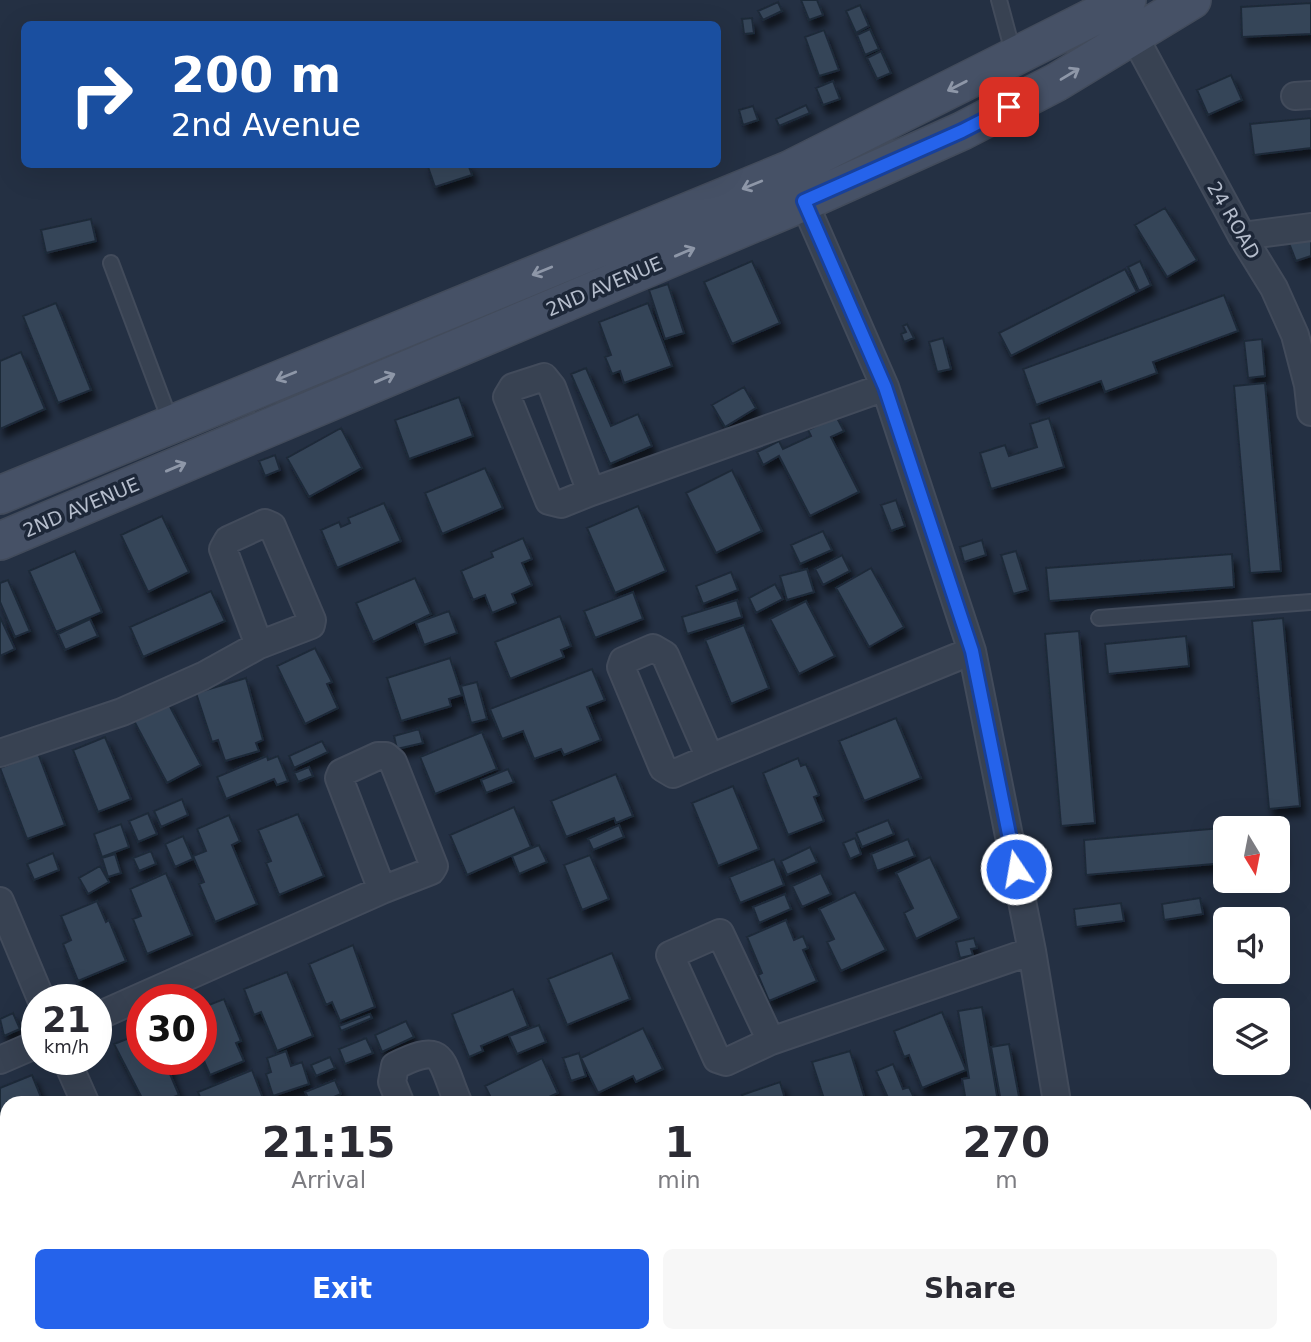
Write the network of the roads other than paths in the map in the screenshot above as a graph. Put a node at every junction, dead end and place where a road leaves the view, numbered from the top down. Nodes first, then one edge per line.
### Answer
1 (999, 0) edge
2 (1127, 0) edge
3 (1192, 0) edge
4 (1134, 36) junction
5 (1014, 57) junction
6 (796, 186) junction
7 (1311, 227) edge
8 (1242, 236) junction
9 (111, 263) dead end
10 (885, 387) junction
11 (1311, 412) edge
12 (171, 423) junction
13 (591, 492) dead end
14 (0, 495) edge
15 (0, 541) edge
16 (1311, 602) edge
17 (1099, 618) dead end
18 (259, 645) dead end
19 (972, 651) junction
20 (0, 753) edge
21 (710, 758) dead end
22 (382, 890) junction
23 (0, 901) edge
24 (1032, 951) junction
25 (35, 984) edge
26 (112, 1010) edge
27 (771, 1041) junction
28 (21, 1051) edge
29 (0, 1060) edge
30 (73, 1075) edge
31 (82, 1096) edge
32 (398, 1096) edge
33 (455, 1096) edge
34 (1056, 1096) edge

1 - 5 lane
2 - 5 street, 2ND AVENUE
3 - 4 street, 2ND AVENUE
6 -> 4 street, 2ND AVENUE
4 - 8 street, 24 ROAD
5 -> 6 street, 2ND AVENUE
6 - 10 street
6 -> 12 street, 2ND AVENUE
15 -> 6 street, 2ND AVENUE
7 - 8 street
8 - 11 street, 24 ROAD
9 - 12 lane
10 - 13 street
10 - 19 street
12 - 14 street, 2ND AVENUE
16 - 17 lane
18 - 20 street
19 - 21 street
19 - 24 street
22 - 22 street
22 - 26 street
23 - 25 street
24 - 27 street
24 - 34 street
27 - 27 street
28 - 29 street
30 - 31 street
32 - 33 street

